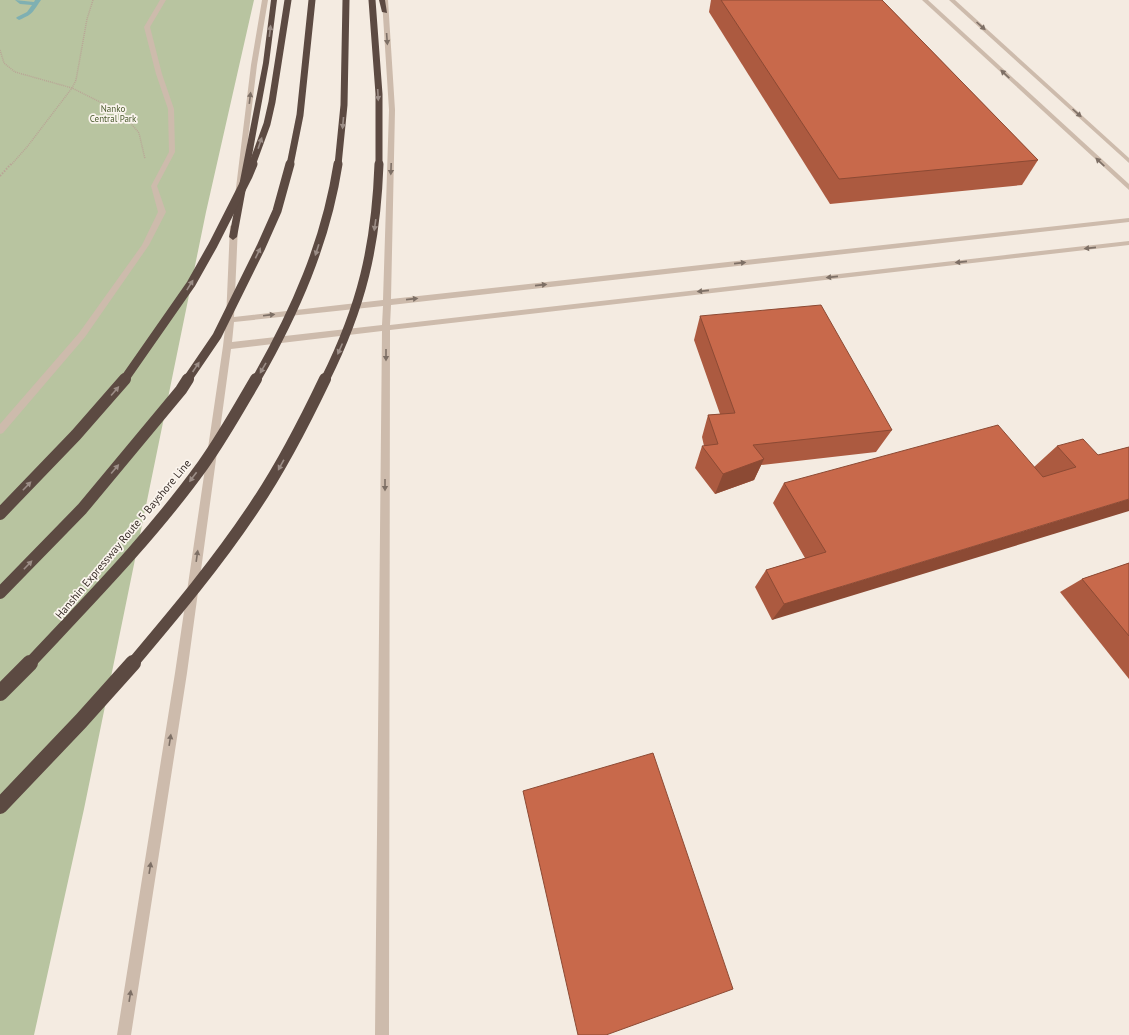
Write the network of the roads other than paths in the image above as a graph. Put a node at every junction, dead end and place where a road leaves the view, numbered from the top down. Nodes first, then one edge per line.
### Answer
1 (163, 0) edge
2 (264, 0) edge
3 (274, 0) edge
4 (288, 0) edge
5 (312, 0) edge
6 (346, 0) edge
7 (372, 0) edge
8 (384, 0) edge
9 (925, 0) edge
10 (952, 0) edge
11 (1129, 161) edge
12 (1129, 188) edge
13 (1129, 220) edge
14 (233, 237) junction
15 (1129, 243) edge
16 (387, 302) junction
17 (230, 320) junction
18 (386, 327) junction
19 (227, 346) junction
20 (0, 430) edge
21 (0, 514) edge
22 (0, 593) edge
23 (0, 693) edge
24 (0, 806) edge
25 (124, 1035) edge
26 (382, 1035) edge

1 - 20 street
14 -> 2 street
14 -> 3 highway
21 -> 4 highway, bridge
22 -> 5 highway, bridge
6 -> 23 highway, Hanshin Expressway Route 5 Bayshore Line, bridge
7 -> 24 highway, bridge
8 -> 16 street
12 -> 9 street
10 -> 11 street
16 -> 13 street
14 - 17 street
15 -> 18 street
17 -> 16 street
16 - 18 street
17 - 19 street
18 - 19 street
18 -> 26 street
25 -> 19 street

